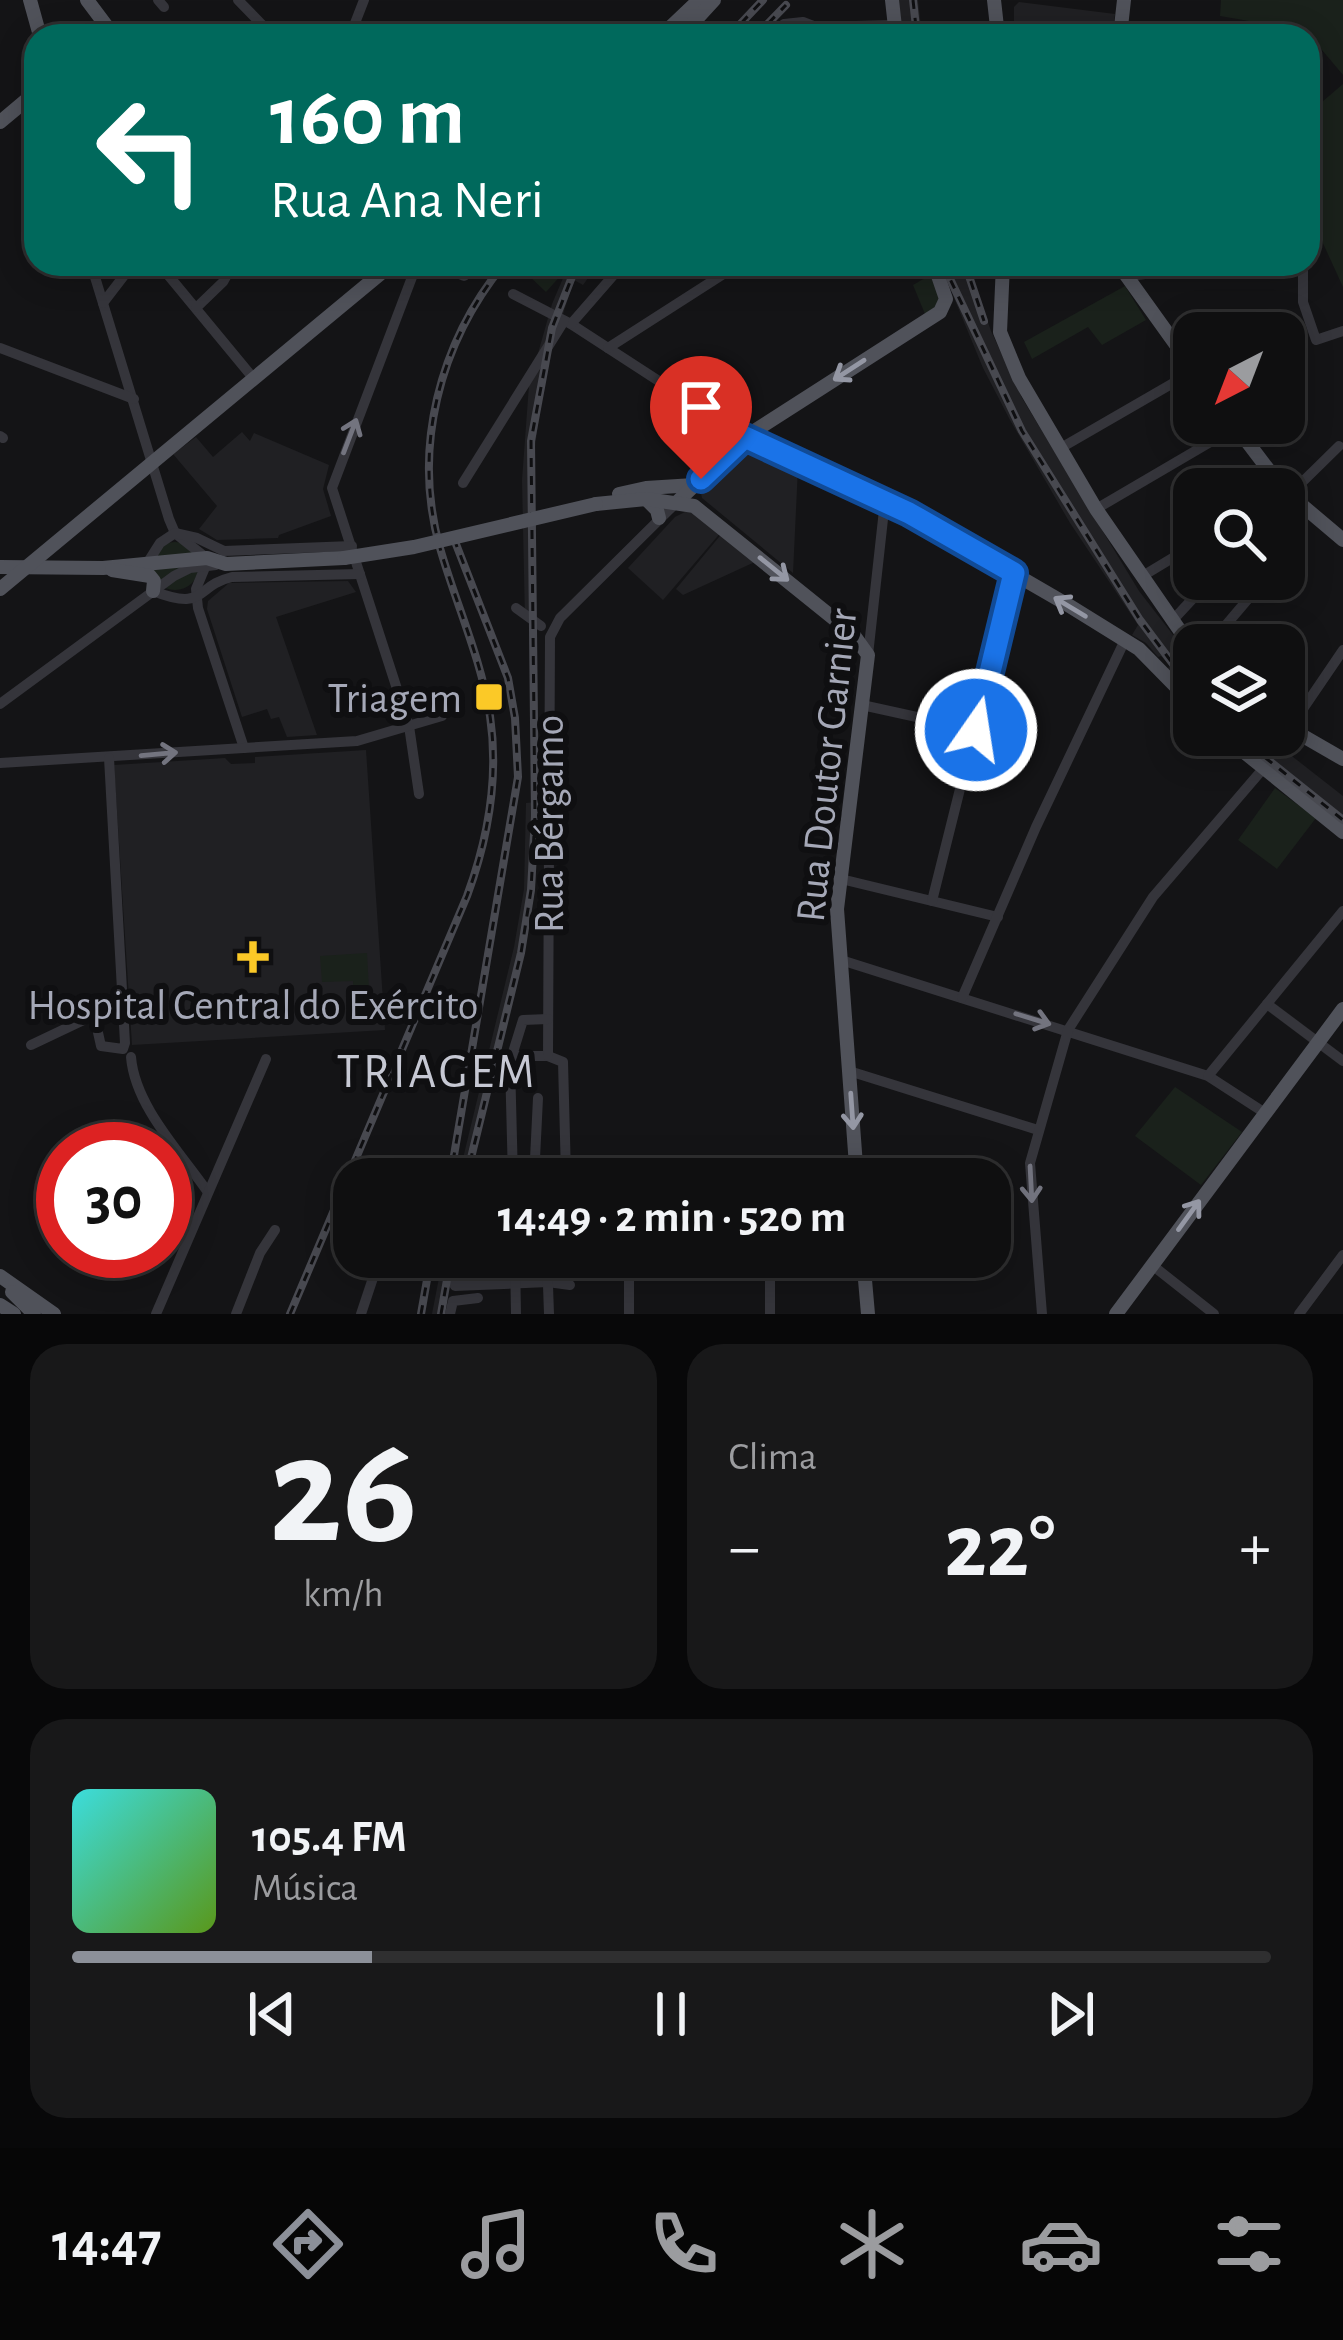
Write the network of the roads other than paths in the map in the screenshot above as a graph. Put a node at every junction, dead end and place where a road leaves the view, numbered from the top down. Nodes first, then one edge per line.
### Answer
1 (86, 0) edge
2 (699, 0) edge
3 (714, 0) edge
4 (1109, 0) edge
5 (1124, 0) edge
6 (105, 24) edge
7 (674, 24) edge
8 (692, 24) edge
9 (24, 100) edge
10 (0, 122) edge
11 (95, 276) edge
12 (124, 276) edge
13 (169, 276) edge
14 (226, 276) edge
15 (378, 276) edge
16 (412, 276) edge
17 (612, 276) edge
18 (720, 276) edge
19 (937, 276) edge
20 (1002, 276) edge
21 (1127, 276) edge
22 (1303, 276) edge
23 (513, 294) dead end
24 (103, 303) junction
25 (196, 308) junction
26 (567, 323) junction
27 (1343, 331) edge
28 (1173, 340) edge
29 (0, 347) edge
30 (608, 347) junction
31 (254, 379) junction
32 (1173, 382) edge
33 (134, 399) junction
34 (745, 437) junction
35 (1203, 444) edge
36 (1339, 446) dead end
37 (1059, 449) junction
38 (152, 466) junction
39 (1305, 476) edge
40 (464, 483) dead end
41 (694, 485) junction
42 (646, 499) junction
43 (886, 501) junction
44 (676, 502) junction
45 (600, 503) junction
46 (694, 506) junction
47 (1096, 509) junction
48 (1305, 509) edge
49 (659, 518) junction
50 (175, 533) junction
51 (1343, 540) edge
52 (348, 552) junction
53 (204, 554) junction
54 (1173, 557) edge
55 (148, 562) junction
56 (30, 566) junction
57 (0, 567) edge
58 (103, 568) junction
59 (1014, 573) junction
60 (360, 574) junction
61 (0, 577) edge
62 (1141, 577) junction
63 (0, 589) edge
64 (153, 591) junction
65 (196, 598) junction
66 (1192, 600) edge
67 (1246, 600) edge
68 (516, 608) dead end
69 (1172, 621) junction
70 (522, 623) dead end
71 (1174, 624) edge
72 (1226, 624) edge
73 (547, 628) junction
74 (1125, 640) junction
75 (1343, 650) edge
76 (868, 655) junction
77 (1173, 684) edge
78 (1305, 702) edge
79 (0, 704) edge
80 (862, 705) junction
81 (442, 716) dead end
82 (410, 726) junction
83 (976, 730) junction
84 (1305, 737) edge
85 (244, 748) junction
86 (1246, 756) edge
87 (109, 758) junction
88 (1343, 759) edge
89 (0, 763) edge
90 (1262, 770) junction
91 (419, 794) dead end
92 (1343, 832) edge
93 (841, 879) junction
94 (932, 901) junction
95 (1343, 911) edge
96 (998, 917) junction
97 (841, 960) junction
98 (962, 998) junction
99 (1268, 1004) junction
100 (1343, 1009) edge
101 (548, 1019) junction
102 (1068, 1030) junction
103 (1318, 1042) junction
104 (31, 1045) dead end
105 (511, 1056) junction
106 (548, 1056) junction
107 (131, 1057) dead end
108 (266, 1059) dead end
109 (1343, 1061) edge
110 (849, 1071) junction
111 (1208, 1076) junction
112 (538, 1097) dead end
113 (1265, 1113) junction
114 (1038, 1130) junction
115 (512, 1158) edge
116 (535, 1158) edge
117 (564, 1158) edge
118 (855, 1158) edge
119 (207, 1191) junction
120 (275, 1230) dead end
121 (1343, 1255) edge
122 (1152, 1265) junction
123 (0, 1277) edge
124 (373, 1278) edge
125 (453, 1278) edge
126 (515, 1278) edge
127 (548, 1278) edge
128 (628, 1278) edge
129 (770, 1278) edge
130 (865, 1278) edge
131 (548, 1282) junction
132 (515, 1284) junction
133 (570, 1285) dead end
134 (476, 1292) junction
135 (0, 1305) edge
136 (1120, 1312) edge
137 (14, 1314) edge
138 (34, 1314) edge
139 (54, 1314) edge
140 (156, 1314) edge
141 (236, 1314) edge
142 (361, 1314) edge
143 (450, 1314) edge
144 (481, 1314) edge
145 (516, 1314) edge
146 (549, 1314) edge
147 (629, 1314) edge
148 (770, 1314) edge
149 (868, 1314) edge
150 (1042, 1314) edge
151 (1214, 1314) edge
152 (1299, 1314) edge

1 - 6 main road
2 - 7 main road
3 - 8 main road
4 - 5 street
9 - 10 main road
11 - 24 street
12 - 24 street
13 - 25 street
14 - 25 street
15 - 31 main road
52 -> 16 street
17 - 26 street
18 - 30 street
19 -> 34 main road
20 - 37 main road
21 - 28 main road
22 - 27 street
23 - 26 street
24 - 33 street
25 - 31 street
26 - 30 street
26 - 40 street
29 - 33 street
30 - 34 street
31 - 38 main road
32 - 37 street
33 - 38 street
34 - 41 main road
34 - 43 main road
35 - 47 street
36 - 39 street
37 - 47 main road
38 - 50 street
38 - 56 main road
41 - 44 main road
41 - 45 main road
41 - 46 main road
42 - 44 main road
42 - 45 main road
42 - 49 main road
43 - 59 main road
43 - 76 street, Rua Doutor Garnier
44 - 46 main road
44 - 49 street
45 - 52 main road, bridge
46 -> 76 main road
47 - 62 main road
48 - 51 main road
49 - 73 street
50 - 53 street
50 - 55 street
52 - 53 street
52 - 53 main road
52 - 60 street
53 - 55 main road
53 - 64 street
53 - 65 street
54 - 62 street
55 - 58 main road
56 - 57 main road
56 - 58 main road
56 - 63 main road
58 - 64 main road
74 -> 59 main road
59 - 83 street
60 - 65 street
60 - 82 street
61 - 63 main road
62 - 69 main road
64 - 65 street
64 - 79 street
65 - 85 street
66 - 69 street
67 - 72 street
68 - 73 street
69 - 71 main road
70 - 73 street
73 - 101 street, Rua Bérgamo
74 - 77 main road
74 - 96 street
75 - 78 street
76 - 80 main road, Rua Doutor Garnier
80 - 83 street
80 - 93 main road, Rua Doutor Garnier
81 - 82 street
82 - 85 street
82 - 91 street
83 - 94 street
84 - 88 main road
87 -> 85 street
86 - 90 main road
87 - 89 street
87 - 104 street
90 - 92 main road
90 - 102 street
93 - 94 street
93 - 97 main road, Rua Doutor Garnier
94 - 96 street
95 - 99 street
96 - 98 street
97 - 98 street
97 - 110 main road, Rua Doutor Garnier
98 -> 102 street
99 - 103 street
99 - 111 street
100 - 103 main road
101 - 105 street
101 - 106 street, Rua Bérgamo
102 - 111 street
102 - 114 street
103 - 109 street
103 - 113 main road
105 - 106 street
105 - 115 street
106 - 117 street
107 - 119 street
108 - 119 street
110 - 114 street
110 -> 118 main road, Rua Doutor Garnier
111 - 113 street
112 - 116 street
122 -> 113 main road
114 -> 150 street
119 - 140 street
120 - 141 street
121 - 152 street
122 - 136 main road
122 - 151 street
123 - 138 main road
123 - 139 main road
124 - 142 street
125 - 134 street
126 - 132 street
127 - 131 street
128 - 147 street
129 - 148 street
130 - 149 main road
131 - 132 street
131 - 133 street
131 - 146 street
132 - 134 street
132 - 145 street
134 - 143 street
134 - 144 street
135 - 137 main road

